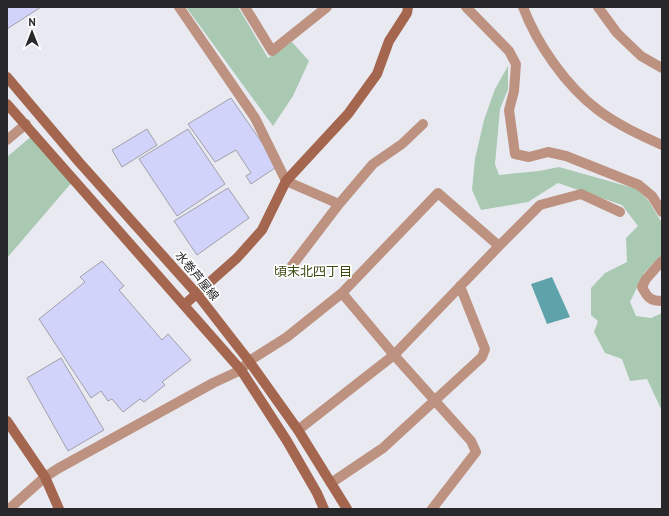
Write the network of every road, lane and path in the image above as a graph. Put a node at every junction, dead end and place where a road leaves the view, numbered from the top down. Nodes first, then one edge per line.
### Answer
1 (179, 7) edge
2 (245, 7) edge
3 (327, 7) edge
4 (408, 7) edge
5 (466, 7) edge
6 (523, 7) edge
7 (598, 7) edge
8 (662, 68) edge
9 (7, 77) edge
10 (7, 104) edge
11 (26, 124) junction
12 (423, 124) dead end
13 (7, 140) edge
14 (662, 145) edge
15 (286, 181) junction
16 (339, 204) junction
17 (620, 212) dead end
18 (662, 212) edge
19 (499, 246) junction
20 (662, 261) edge
21 (291, 267) dead end
22 (460, 286) junction
23 (342, 293) junction
24 (197, 294) junction
25 (662, 301) edge
26 (184, 305) junction
27 (394, 354) junction
28 (249, 361) junction
29 (241, 370) junction
30 (435, 401) junction
31 (7, 421) edge
32 (298, 430) junction
33 (45, 477) junction
34 (331, 483) junction
35 (9, 509) edge
36 (58, 509) edge
37 (324, 509) edge
38 (347, 509) edge
39 (432, 509) edge

1 - 15 street
2 - 3 street
4 - 15 main road
5 - 18 street
6 - 14 street
7 - 8 street
9 - 24 main road, 水巻芦屋線
10 - 11 main road
11 - 13 street
11 - 26 main road
12 - 16 street
15 - 16 street
15 - 24 main road
16 - 21 street
17 - 19 street
19 - 22 street
19 - 23 street
20 - 25 street
22 - 27 street
22 - 30 street
23 - 27 street
23 - 28 street
24 - 26 main road
24 - 28 main road, 水巻芦屋線
26 - 29 main road
27 - 30 street
27 - 32 street
28 - 29 street
28 - 32 main road, 水巻芦屋線
29 - 33 street
29 - 37 main road
30 - 34 street
30 - 39 street
31 - 33 main road
32 - 34 main road, 水巻芦屋線
33 - 35 street
33 - 36 main road
34 - 38 main road, 水巻芦屋線

